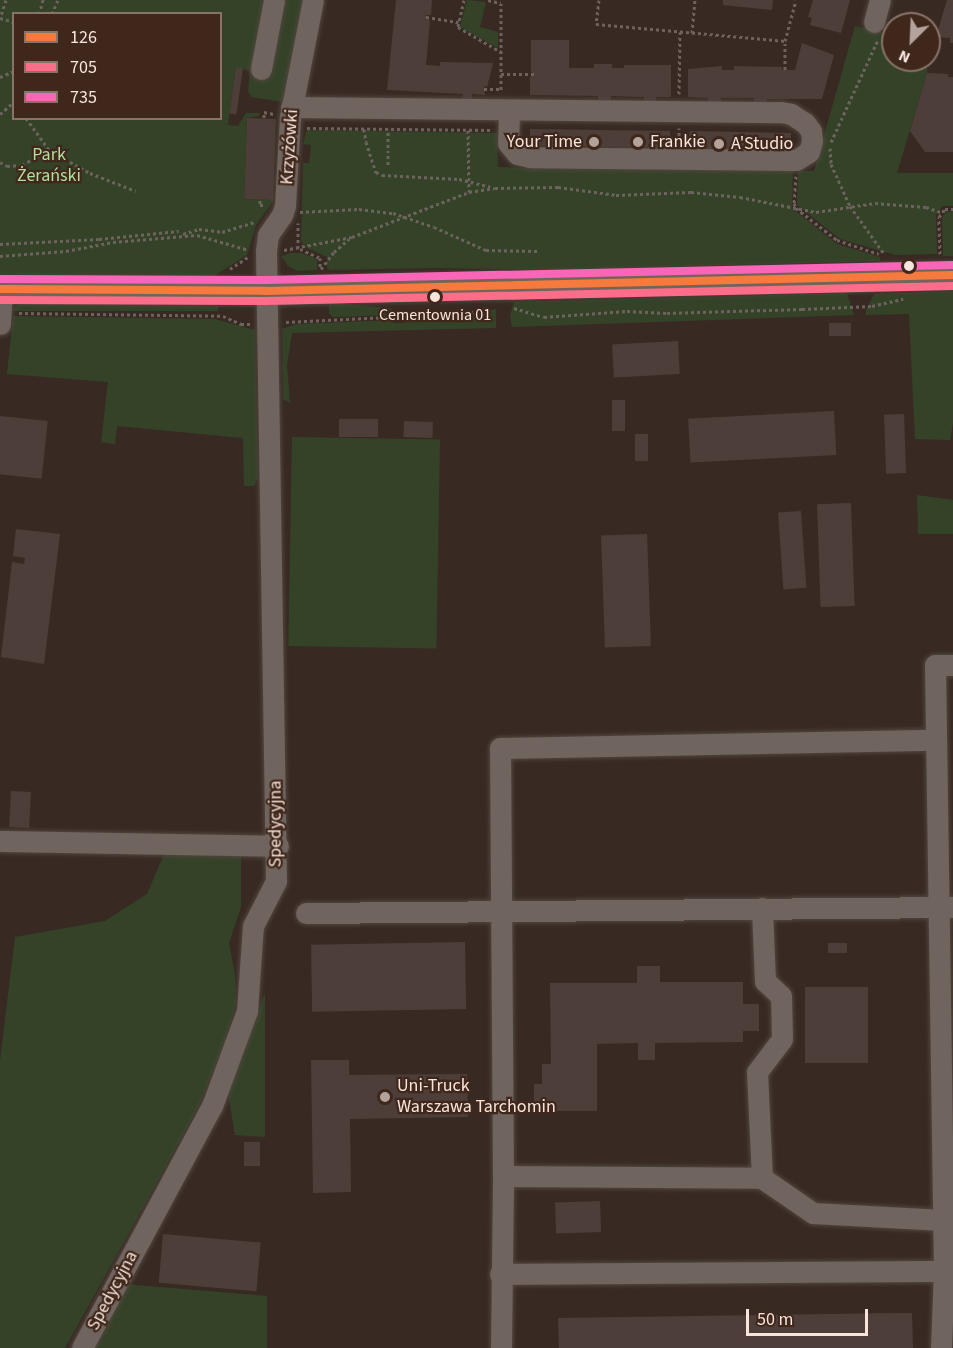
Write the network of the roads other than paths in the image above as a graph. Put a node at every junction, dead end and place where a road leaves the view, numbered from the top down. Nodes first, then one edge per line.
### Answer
1 (274, 0) edge
2 (313, 0) edge
3 (880, 0) edge
4 (874, 22) road end
5 (261, 69) dead end
6 (291, 107) junction
7 (506, 112) junction
8 (947, 266) edge
9 (265, 291) junction
10 (4, 304) edge
11 (953, 665) edge
12 (936, 740) junction
13 (0, 841) edge
14 (278, 846) junction
15 (945, 907) edge
16 (762, 909) junction
17 (502, 911) junction
18 (306, 913) dead end
19 (946, 994) edge
20 (503, 1176) junction
21 (762, 1178) junction
22 (943, 1220) junction
23 (948, 1271) edge
24 (500, 1274) junction
25 (82, 1348) edge
26 (501, 1348) edge
27 (941, 1348) edge

1 - 5 street
2 - 6 street, Krzyżówki
3 - 4 street
6 - 7 street
6 - 9 street, Krzyżówki
7 - 7 street
8 - 9 main road
9 - 10 main road
9 - 14 street, Spedycyjna
11 - 12 street
12 - 15 street
12 - 17 street
13 - 14 street
14 - 25 street, Spedycyjna
15 - 16 street
15 - 19 street
16 - 17 street
16 - 21 street
17 - 18 street
17 - 20 street
19 - 22 street
20 - 21 street
20 - 24 street
21 - 22 street
22 - 23 street
23 - 24 street
23 - 27 street
24 - 26 street

